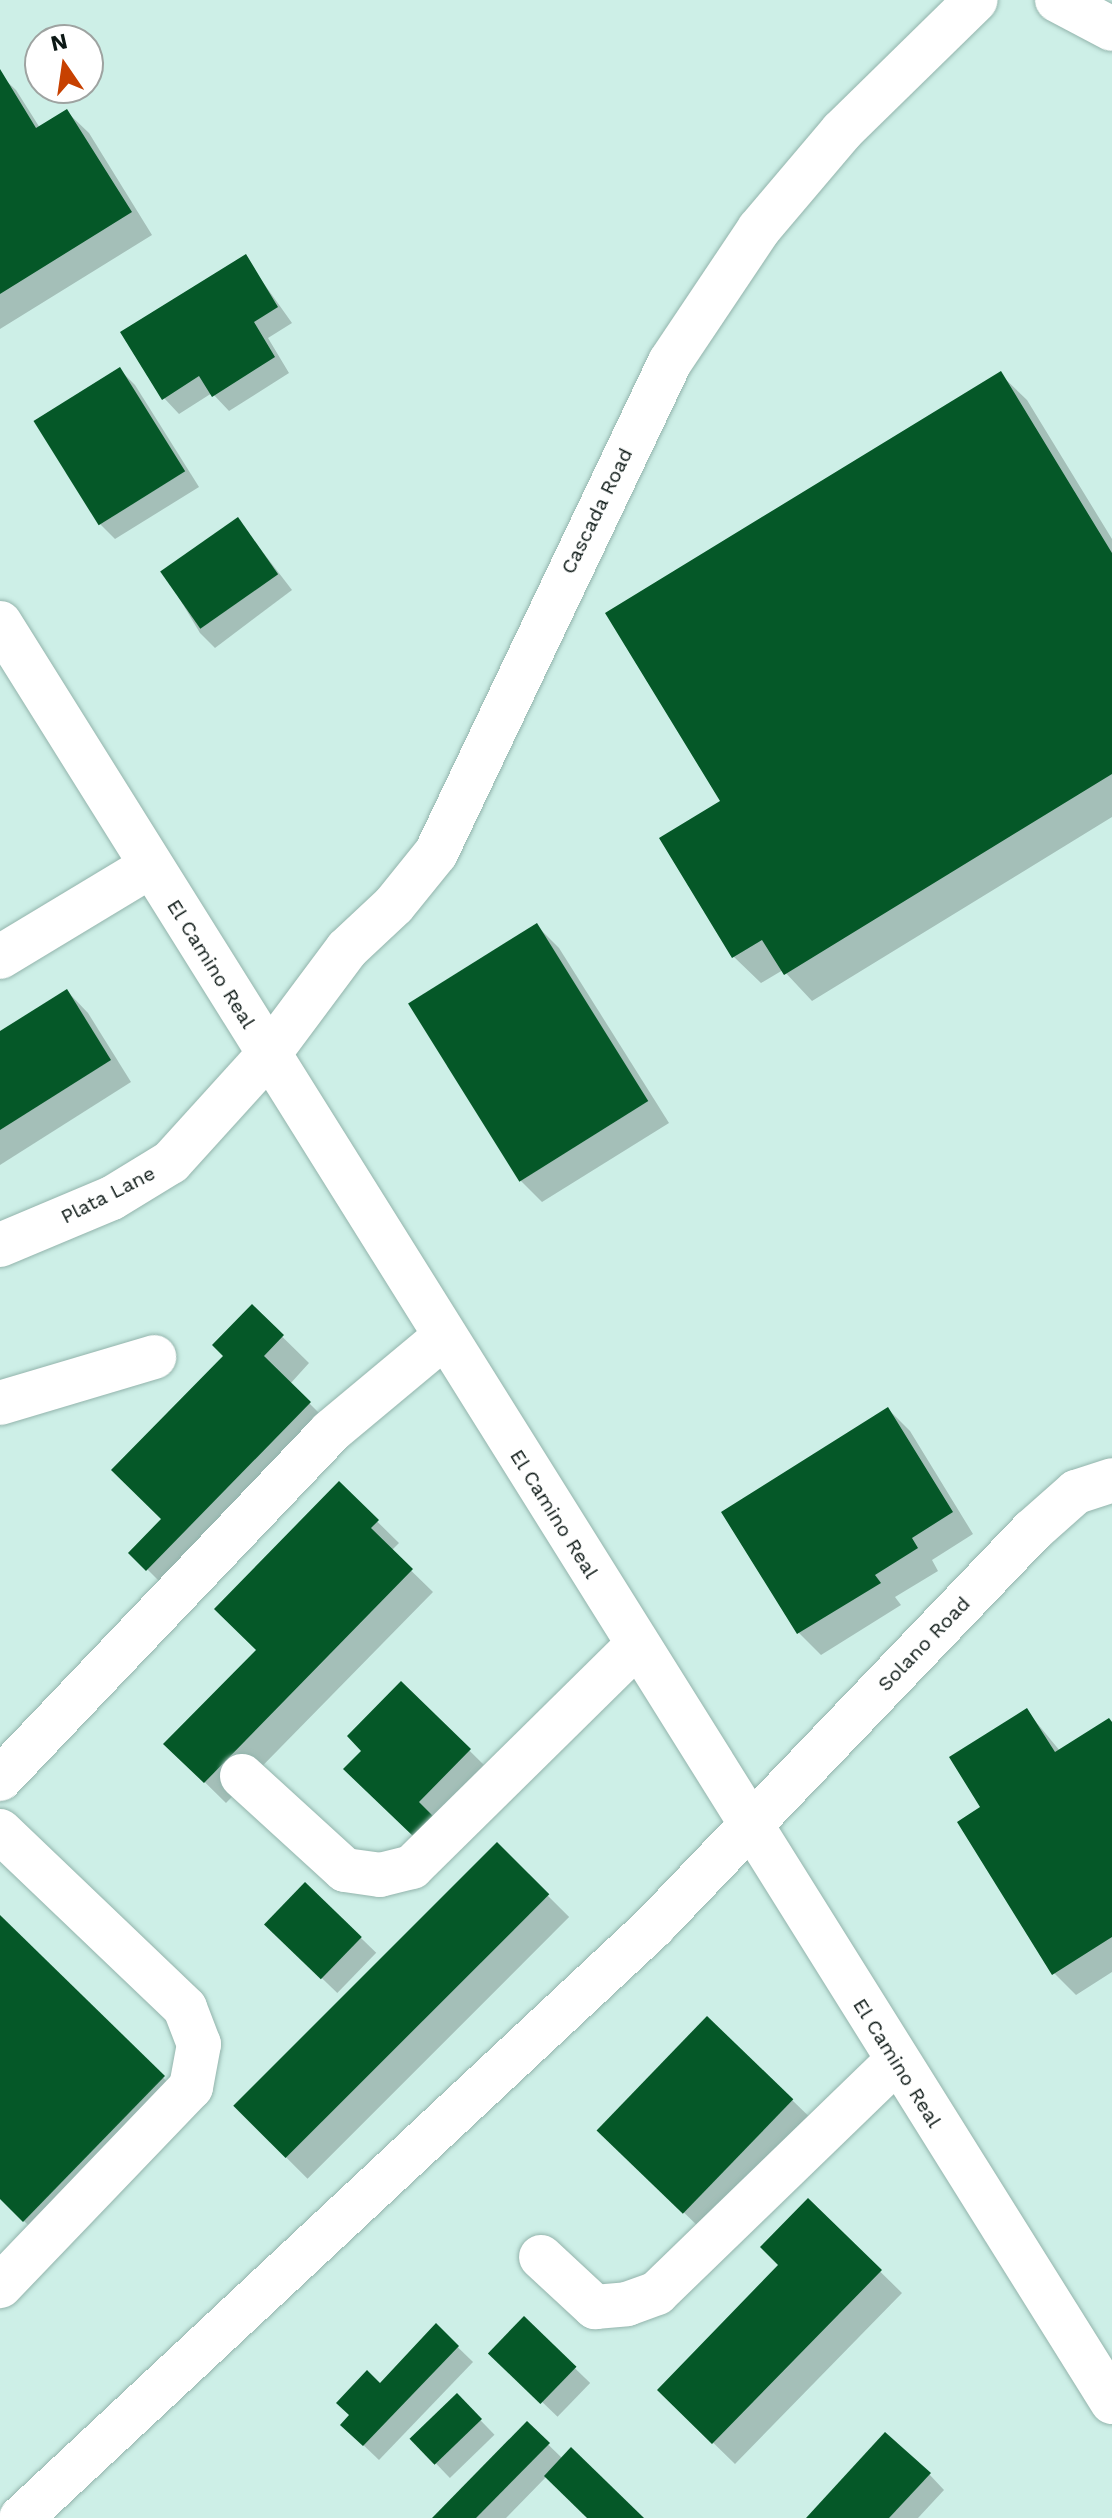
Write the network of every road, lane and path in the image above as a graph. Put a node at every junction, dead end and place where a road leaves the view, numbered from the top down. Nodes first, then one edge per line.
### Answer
1 (976, 0) edge
2 (1057, 0) edge
3 (1112, 29) edge
4 (0, 623) edge
5 (151, 866) junction
6 (4, 946) edge
7 (268, 1055) junction
8 (0, 1245) edge
9 (444, 1337) junction
10 (154, 1357) dead end
11 (0, 1403) edge
12 (1112, 1480) edge
13 (636, 1646) junction
14 (242, 1776) dead end
15 (0, 1779) edge
16 (748, 1825) junction
17 (0, 1831) edge
18 (896, 2061) junction
19 (541, 2257) dead end
20 (0, 2286) edge
21 (1112, 2402) edge
22 (21, 2518) edge

1 - 7 street, Cascada Road
2 - 3 street
4 - 5 street, El Camino Real
5 - 6 street
5 - 7 street, El Camino Real
7 - 8 street, Plata Lane
7 - 9 street, El Camino Real
9 - 13 street, El Camino Real
9 - 15 street
10 - 11 street
12 - 16 street, Solano Road
13 - 14 street
13 - 16 street, El Camino Real
16 - 18 street, El Camino Real
16 - 22 street, Solano Road
17 - 20 street
18 - 19 street
18 - 21 street, El Camino Real

